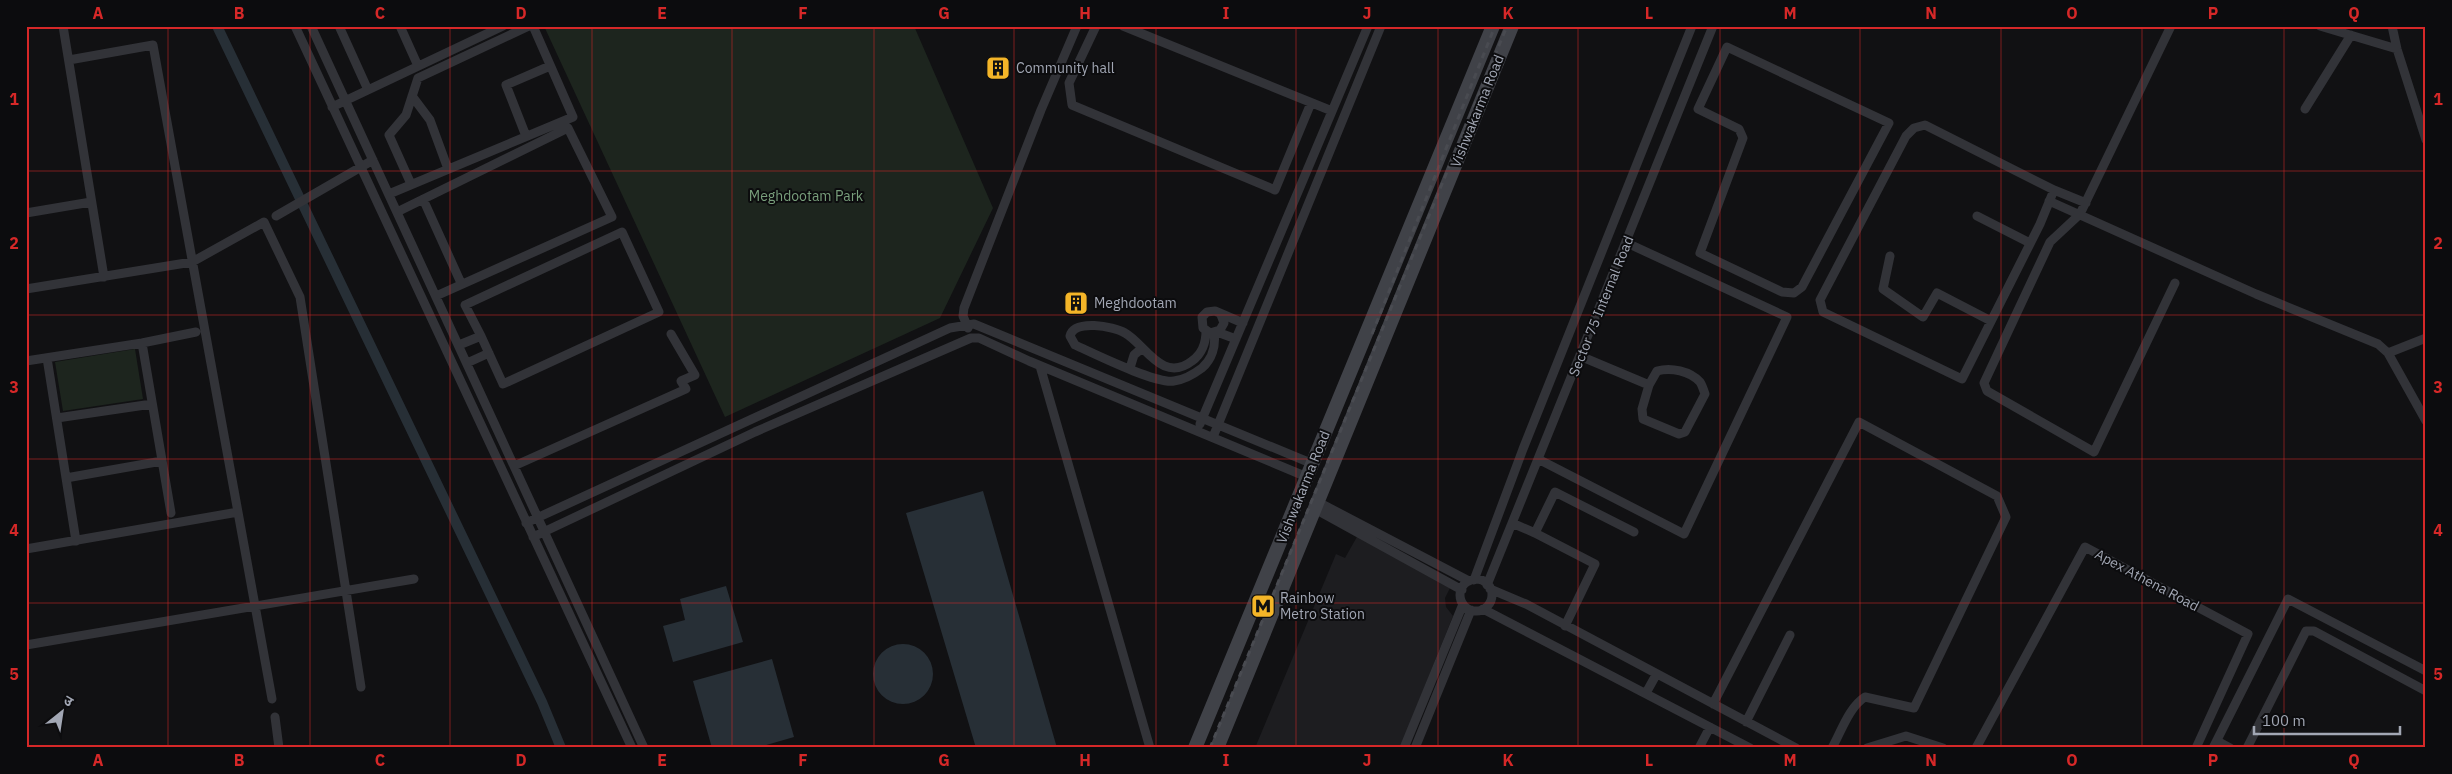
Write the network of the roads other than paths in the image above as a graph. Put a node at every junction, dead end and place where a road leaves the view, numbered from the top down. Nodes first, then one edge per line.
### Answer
1 (64, 26) edge
2 (295, 26) edge
3 (311, 26) edge
4 (339, 26) edge
5 (400, 26) edge
6 (503, 26) edge
7 (531, 26) edge
8 (1077, 26) edge
9 (1096, 26) edge
10 (1123, 26) edge
11 (1368, 26) edge
12 (1381, 26) edge
13 (1493, 26) edge
14 (1512, 26) edge
15 (1692, 26) edge
16 (1713, 26) edge
17 (2171, 26) edge
18 (2320, 26) edge
19 (2392, 26) edge
20 (2350, 35) junction
21 (2397, 49) junction
22 (69, 60) junction
23 (418, 66) junction
24 (550, 66) junction
25 (368, 90) junction
26 (412, 96) junction
27 (346, 101) junction
28 (1311, 103) junction
29 (1682, 104) junction
30 (332, 107) junction
31 (2306, 109) dead end
32 (1698, 110) junction
33 (1332, 111) junction
34 (526, 136) junction
35 (2426, 140) edge
36 (373, 160) junction
37 (360, 168) junction
38 (448, 169) junction
39 (412, 184) junction
40 (2054, 190) junction
41 (1425, 192) junction
42 (389, 194) junction
43 (1442, 195) junction
44 (423, 199) junction
45 (2049, 201) junction
46 (91, 202) junction
47 (2086, 203) junction
48 (397, 212) junction
49 (26, 213) edge
50 (1288, 214) junction
51 (2080, 214) junction
52 (276, 216) dead end
53 (1977, 216) dead end
54 (1302, 220) junction
55 (1411, 225) junction
56 (1428, 231) junction
57 (2030, 242) junction
58 (1627, 243) junction
59 (1890, 256) dead end
60 (192, 262) junction
61 (104, 277) junction
62 (461, 283) junction
63 (2175, 283) dead end
64 (26, 289) edge
65 (436, 296) junction
66 (1222, 315) junction
67 (1991, 321) junction
68 (1243, 323) junction
69 (965, 324) junction
70 (196, 332) dead end
71 (1212, 332) junction
72 (671, 334) dead end
73 (481, 336) junction
74 (971, 338) junction
75 (2426, 338) edge
76 (1236, 339) junction
77 (142, 343) junction
78 (459, 345) junction
79 (1141, 349) junction
80 (489, 353) junction
81 (2388, 353) junction
82 (1580, 356) junction
83 (47, 358) junction
84 (26, 361) edge
85 (467, 363) junction
86 (1040, 366) junction
87 (1130, 368) junction
88 (1649, 385) junction
89 (152, 404) junction
90 (57, 418) junction
91 (1203, 419) junction
92 (2426, 421) edge
93 (1218, 425) junction
94 (1198, 431) junction
95 (1213, 438) junction
96 (1538, 459) junction
97 (162, 461) junction
98 (514, 466) junction
99 (1310, 470) junction
100 (66, 478) junction
101 (1317, 506) junction
102 (238, 512) junction
103 (171, 513) dead end
104 (538, 518) junction
105 (526, 523) junction
106 (1512, 523) junction
107 (544, 532) junction
108 (1634, 532) dead end
109 (1536, 533) junction
110 (533, 537) junction
111 (76, 540) junction
112 (26, 549) edge
113 (414, 579) dead end
114 (1472, 581) junction
115 (1488, 587) junction
116 (1462, 590) junction
117 (345, 591) junction
118 (1463, 604) junction
119 (255, 606) junction
120 (1471, 610) junction
121 (1483, 610) junction
122 (1565, 626) junction
123 (1790, 635) dead end
124 (26, 645) edge
125 (2426, 671) edge
126 (1656, 674) junction
127 (361, 687) dead end
128 (2426, 691) edge
129 (1646, 693) junction
130 (272, 699) dead end
131 (1713, 704) junction
132 (275, 717) dead end
133 (1746, 722) junction
134 (1710, 727) junction
135 (2215, 744) edge
136 (280, 746) edge
137 (632, 748) edge
138 (644, 748) edge
139 (1150, 748) edge
140 (1195, 748) edge
141 (1217, 748) edge
142 (1404, 748) edge
143 (1416, 748) edge
144 (1699, 748) edge
145 (1750, 748) edge
146 (1796, 748) edge
147 (1832, 748) edge
148 (1867, 748) edge
149 (1944, 748) edge
150 (1976, 748) edge
151 (2196, 748) edge
152 (2230, 748) edge
153 (2247, 748) edge

1 - 22 street
2 - 30 street
3 - 27 street
4 - 25 street
5 - 23 street
6 - 23 street
7 - 24 street
7 - 26 street
8 - 69 street
9 - 28 street
10 - 28 street
11 - 33 street
12 - 54 street
13 - 41 main road, Vishwakarma Road
14 - 43 main road, Vishwakarma Road
15 - 114 street, Sector 75 Internal Road
16 - 29 street, Sector 75 Internal Road
17 - 47 street
18 - 20 street
19 - 21 street
20 - 21 street
20 - 31 street
21 - 35 street
22 - 46 street
22 - 60 street
23 - 25 street
24 - 34 street
24 - 34 street
25 - 27 street
26 - 38 street
26 - 39 street
27 - 30 street
27 - 36 street
28 - 33 street
29 - 32 street
29 - 58 street, Sector 75 Internal Road
30 - 37 street
32 - 32 street
33 - 50 street
34 - 38 street
36 - 37 street
36 - 42 street
37 - 52 street
37 - 105 street
38 - 39 street
39 - 42 street
40 - 45 street
40 - 47 street
40 - 67 street
41 - 43 main road
41 - 55 main road, Vishwakarma Road
42 - 48 street
43 - 56 main road, Vishwakarma Road
44 - 48 street
44 - 62 street
44 - 62 street
45 - 51 street
45 - 57 street
46 - 49 street
46 - 61 street
47 - 51 street
48 - 65 street
50 - 54 street
50 - 68 street
51 - 63 street
51 - 81 street
53 - 57 street
54 - 93 street
55 - 56 main road
55 - 99 main road, Vishwakarma Road
56 - 101 main road, Vishwakarma Road
57 - 67 street
58 - 82 street, Sector 75 Internal Road
58 - 96 street
59 - 67 street
60 - 61 street
60 - 102 street
60 - 117 street
61 - 64 street
62 - 65 street
65 - 78 street
66 - 68 street
66 - 71 street
66 - 71 street
68 - 76 street
69 - 74 street
69 - 91 street
69 - 104 street
70 - 77 street
71 - 76 street
71 - 79 street
71 - 87 street
72 - 98 street
73 - 78 street
73 - 80 street
73 - 80 street
74 - 86 street
74 - 107 street
75 - 81 street
76 - 91 street
77 - 83 street
77 - 89 street
78 - 85 street
79 - 87 street
79 - 87 street
80 - 85 street
81 - 92 street
82 - 88 street
82 - 96 street, Sector 75 Internal Road
83 - 84 street
83 - 90 street
85 - 98 street
86 - 94 street
86 - 139 street
88 - 88 street
89 - 90 street
89 - 97 street
90 - 100 street
91 - 93 street
91 - 94 street
93 - 95 street
93 - 99 street
94 - 95 street
95 - 99 street
96 - 106 street, Sector 75 Internal Road
97 - 100 street
97 - 103 street
98 - 104 street
99 - 140 main road, Vishwakarma Road
100 - 111 street
101 - 114 street
101 - 116 street
101 - 141 main road, Vishwakarma Road
102 - 111 street
102 - 119 street
104 - 105 street
104 - 107 street
105 - 110 street
106 - 109 street
106 - 115 street, Sector 75 Internal Road
107 - 110 street
107 - 138 street
108 - 109 street
109 - 122 street
110 - 137 street
111 - 112 street
113 - 117 street
114 - 115 street
114 - 116 street
115 - 121 street
115 - 122 street
116 - 118 street
117 - 119 street
117 - 127 street
118 - 120 street
118 - 142 street
119 - 124 street
119 - 130 street
120 - 121 street
120 - 143 street
121 - 129 street
122 - 126 street
123 - 133 street
125 - 135 street
126 - 129 street
126 - 131 street
128 - 153 street
129 - 134 street
131 - 133 street
131 - 147 street
132 - 136 street
133 - 146 street
134 - 144 street
134 - 145 street
135 - 152 street
148 - 149 street
150 - 151 street, Apex Athena Road

